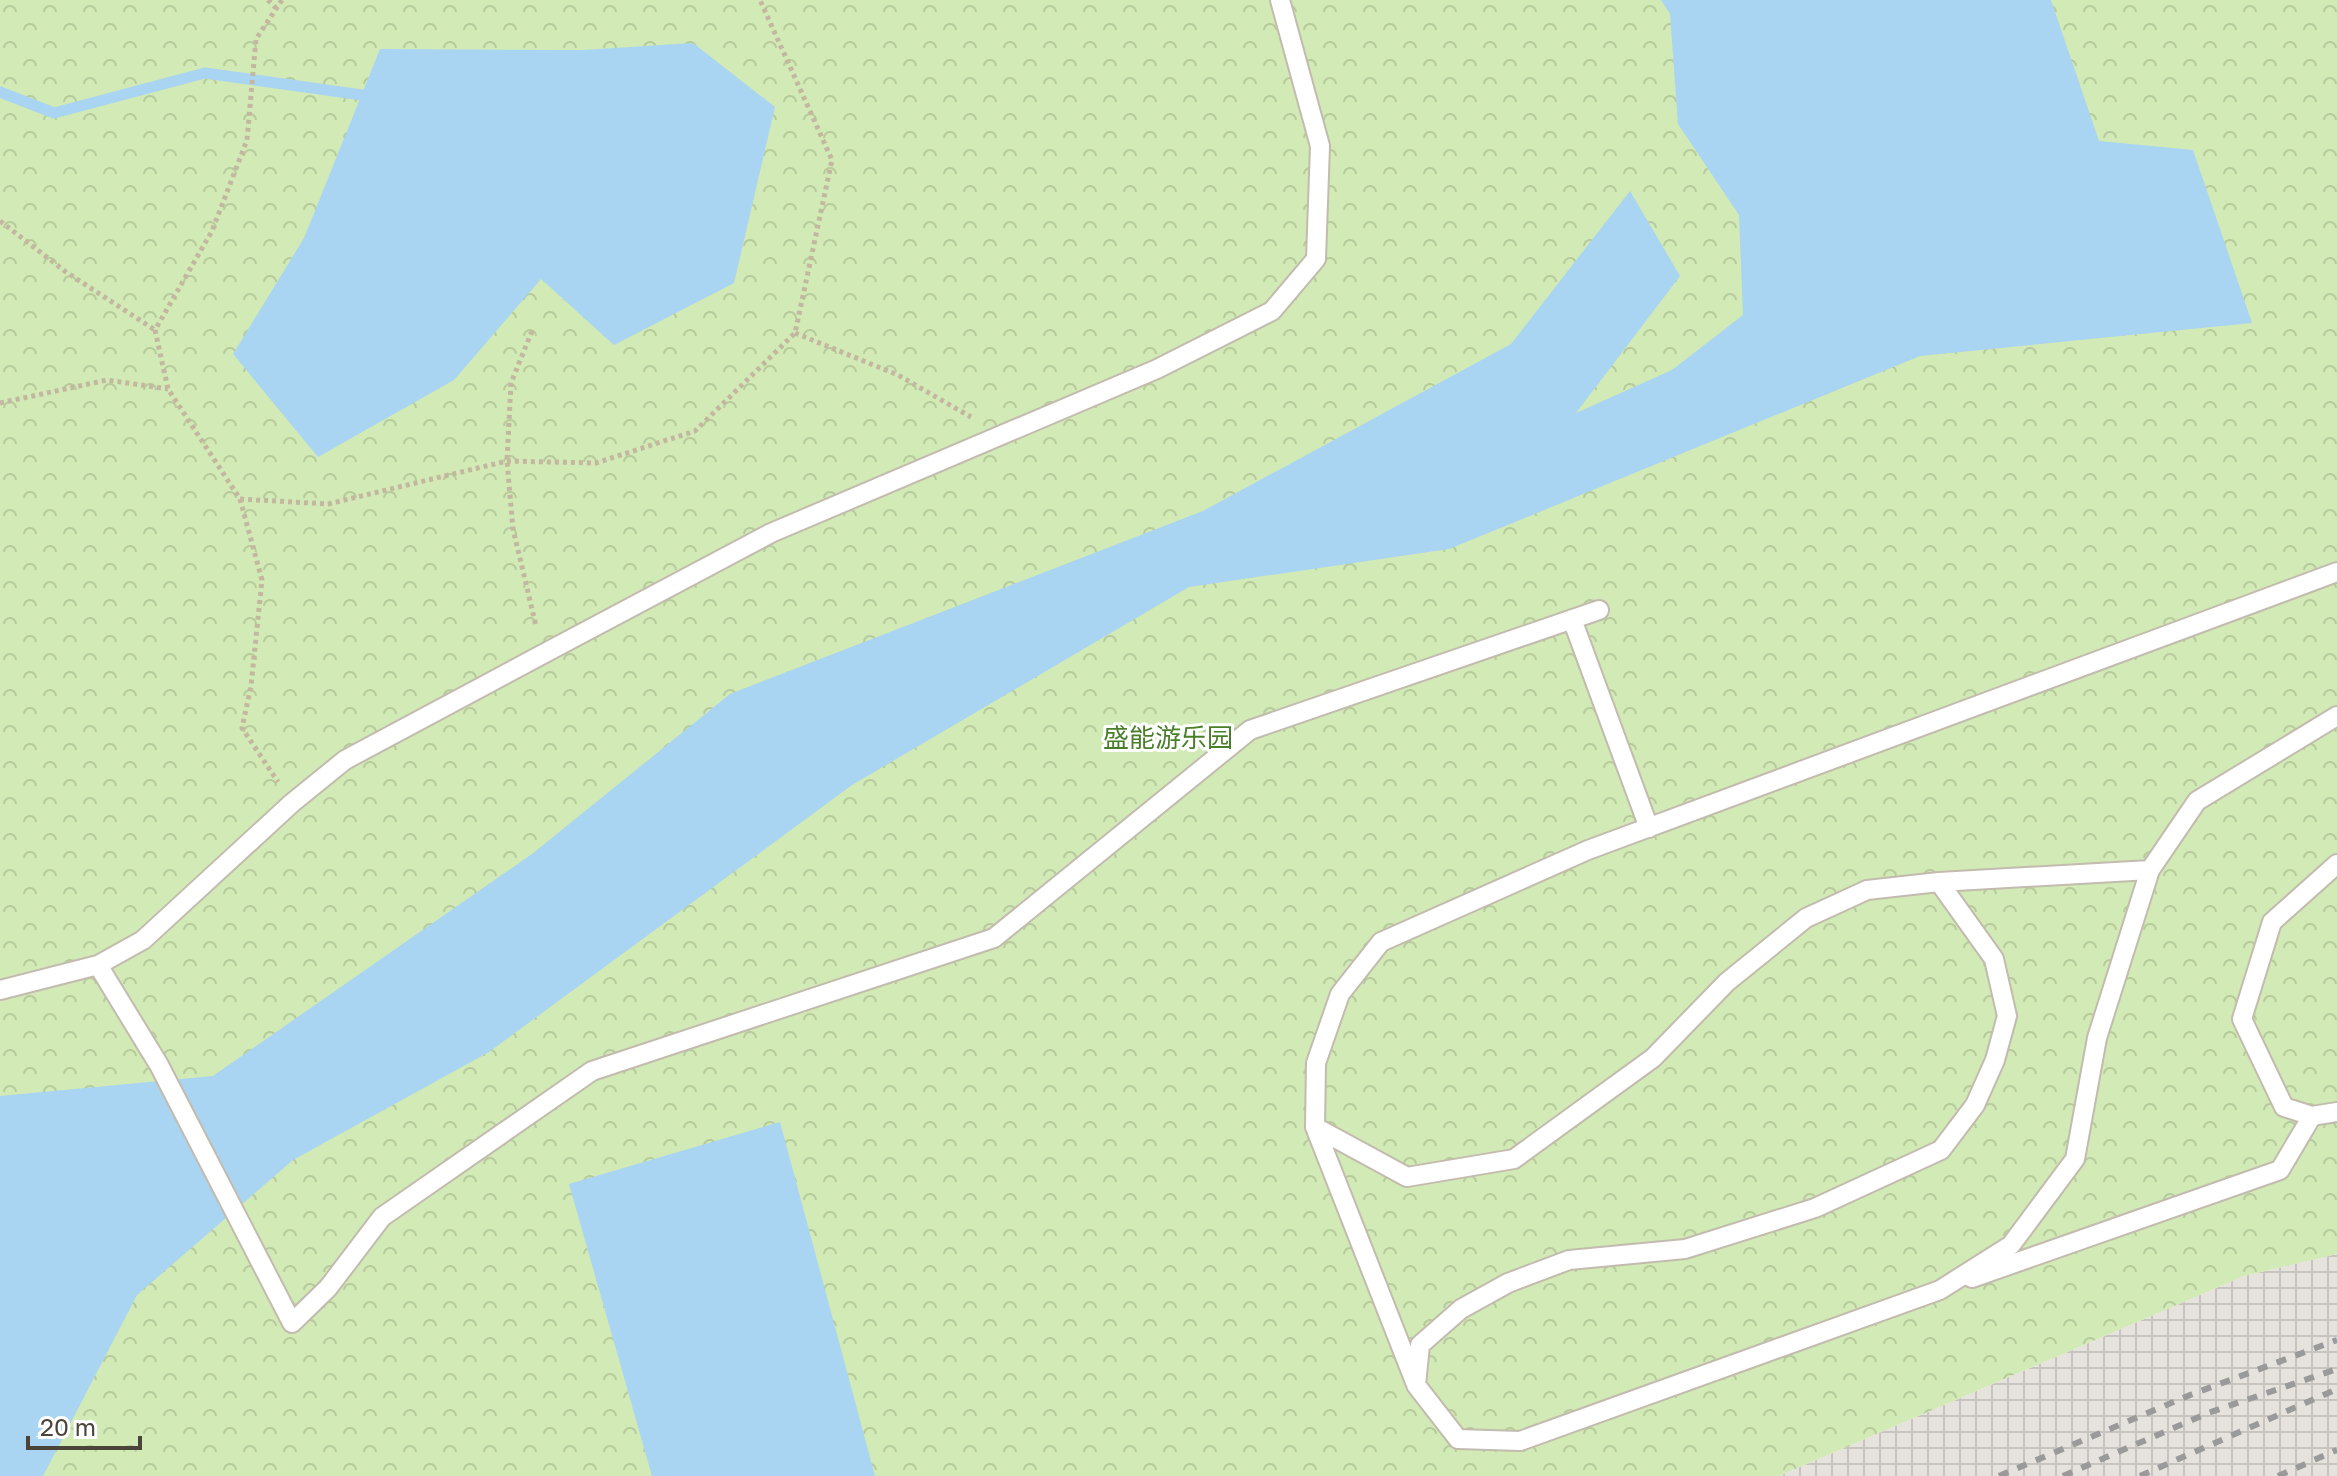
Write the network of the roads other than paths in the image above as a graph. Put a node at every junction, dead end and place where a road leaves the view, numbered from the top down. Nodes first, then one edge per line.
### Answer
1 (1280, 0) edge
2 (2337, 572) edge
3 (1599, 610) dead end
4 (1572, 619) junction
5 (2337, 716) edge
6 (1649, 828) junction
7 (2337, 864) edge
8 (2150, 870) junction
9 (1939, 882) junction
10 (98, 965) junction
11 (0, 990) edge
12 (2337, 1112) edge
13 (2312, 1116) junction
14 (1315, 1127) junction
15 (1940, 1290) junction
16 (1416, 1385) junction

1 - 10 lane
2 - 6 lane
3 - 4 lane
4 - 6 lane
4 - 10 lane
5 - 8 lane
6 - 14 lane
7 - 13 lane
8 - 9 lane
8 - 15 lane
9 - 14 lane
9 - 16 lane
10 - 11 lane
12 - 13 lane
13 - 15 lane
14 - 16 lane
15 - 16 lane

